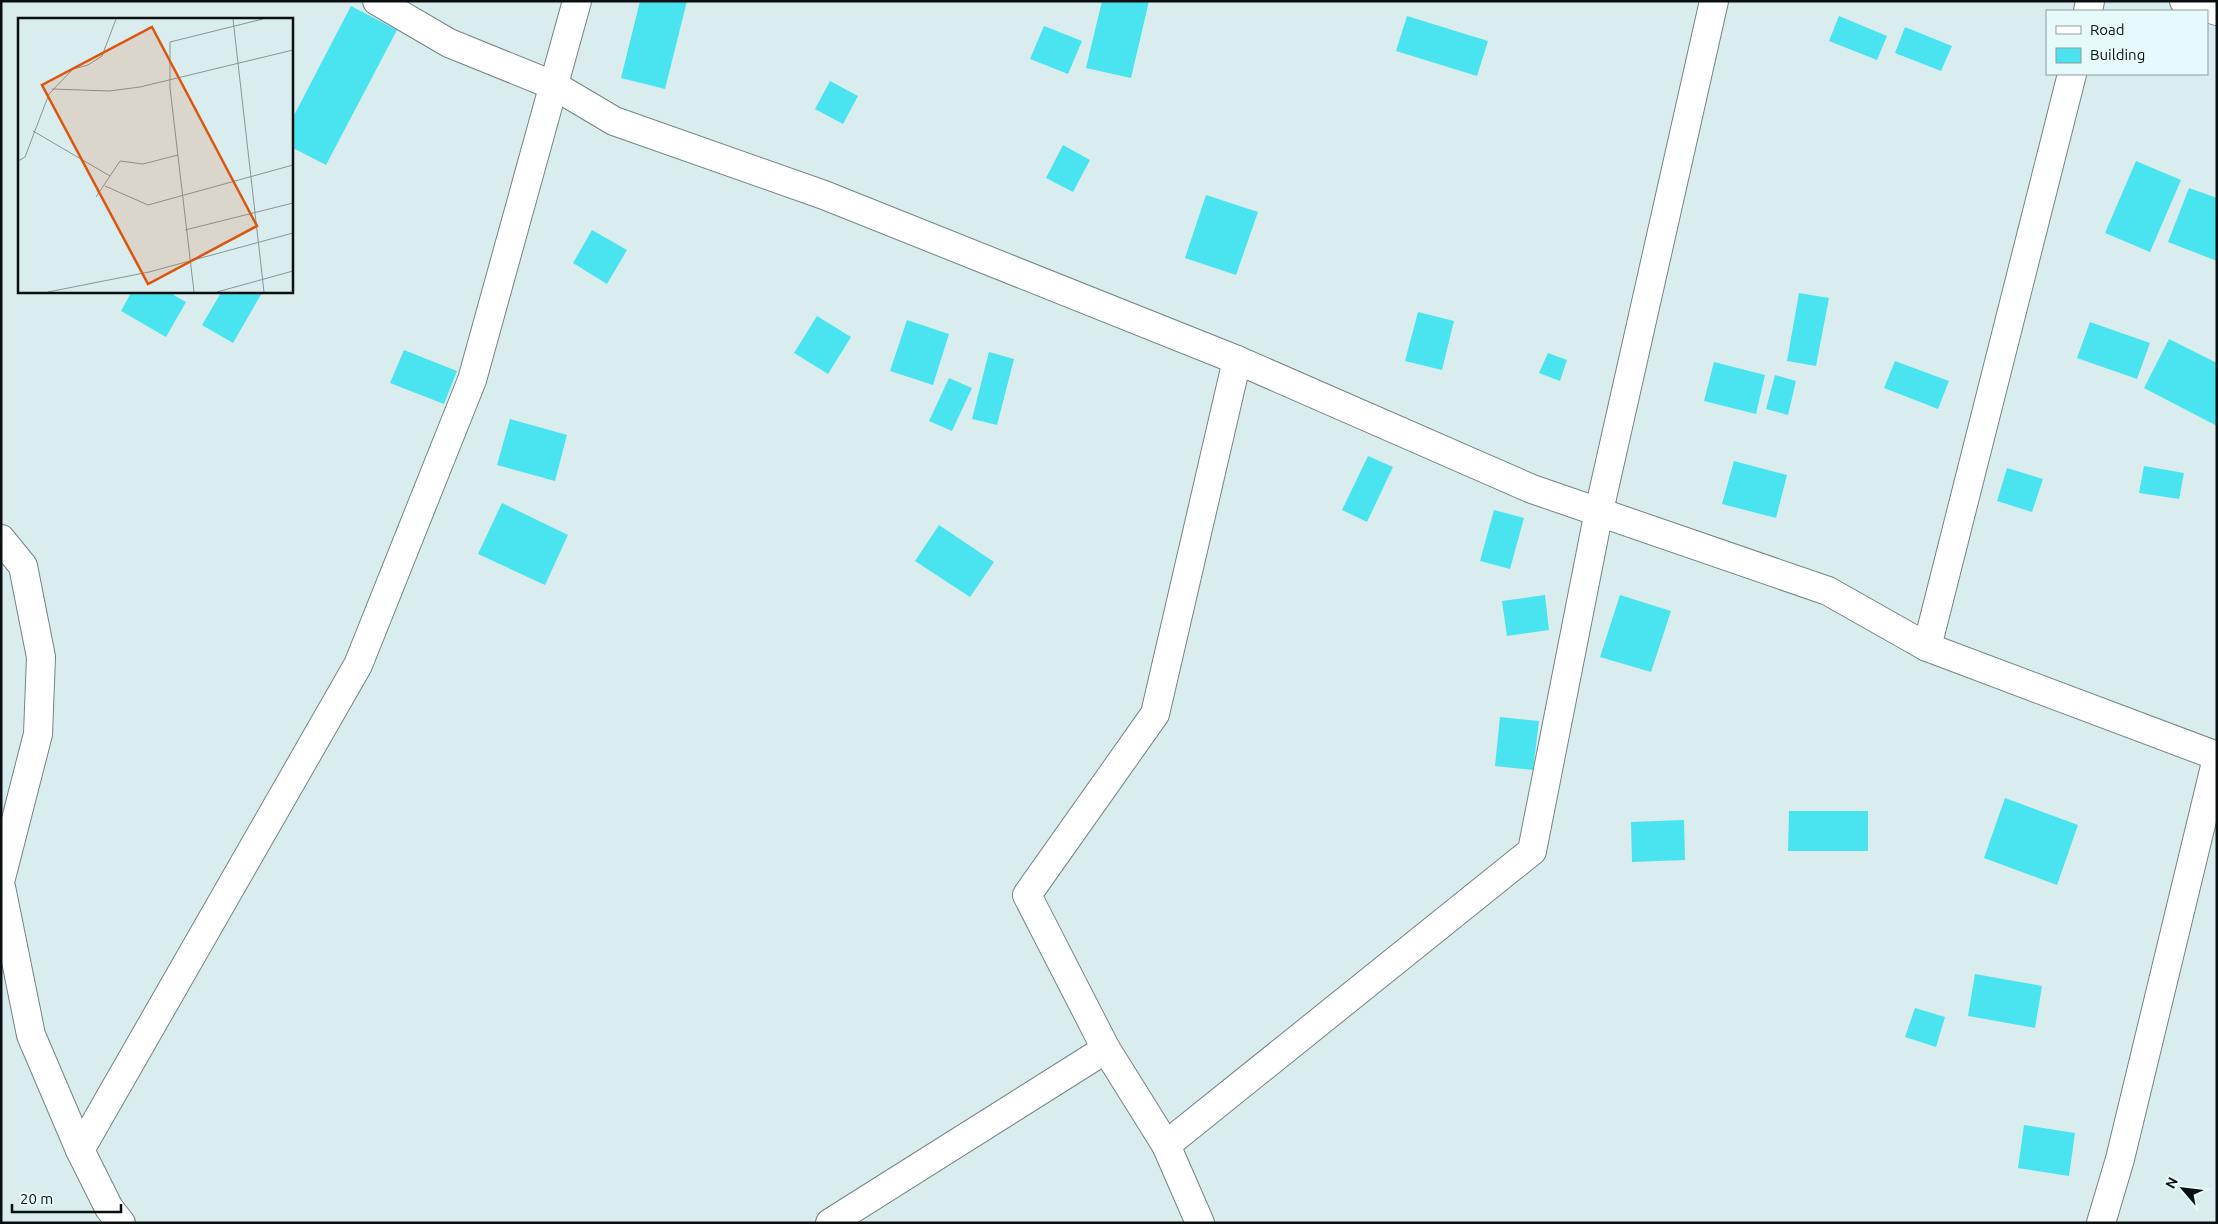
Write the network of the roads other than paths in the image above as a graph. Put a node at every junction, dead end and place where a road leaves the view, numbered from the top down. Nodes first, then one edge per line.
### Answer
1 (377, 1) edge
2 (577, 1) edge
3 (1714, 1) edge
4 (2184, 1) edge
5 (2217, 11) edge
6 (2072, 75) edge
7 (555, 86) junction
8 (1237, 360) junction
9 (1599, 511) junction
10 (1, 539) edge
11 (1927, 647) junction
12 (2217, 757) edge
13 (1, 878) edge
14 (1, 887) edge
15 (1106, 1049) junction
16 (1166, 1145) junction
17 (80, 1150) junction
18 (120, 1223) edge
19 (830, 1223) edge
20 (1200, 1223) edge
21 (2101, 1223) edge

1 - 7 street
2 - 7 street
3 - 9 street
4 - 5 street
6 - 11 street
7 - 8 street
7 - 17 street
8 - 9 street
8 - 15 street
9 - 11 street
9 - 16 street
10 - 13 street
11 - 12 street
12 - 21 street
14 - 17 street
15 - 16 street
15 - 19 street
16 - 20 street
17 - 18 street

